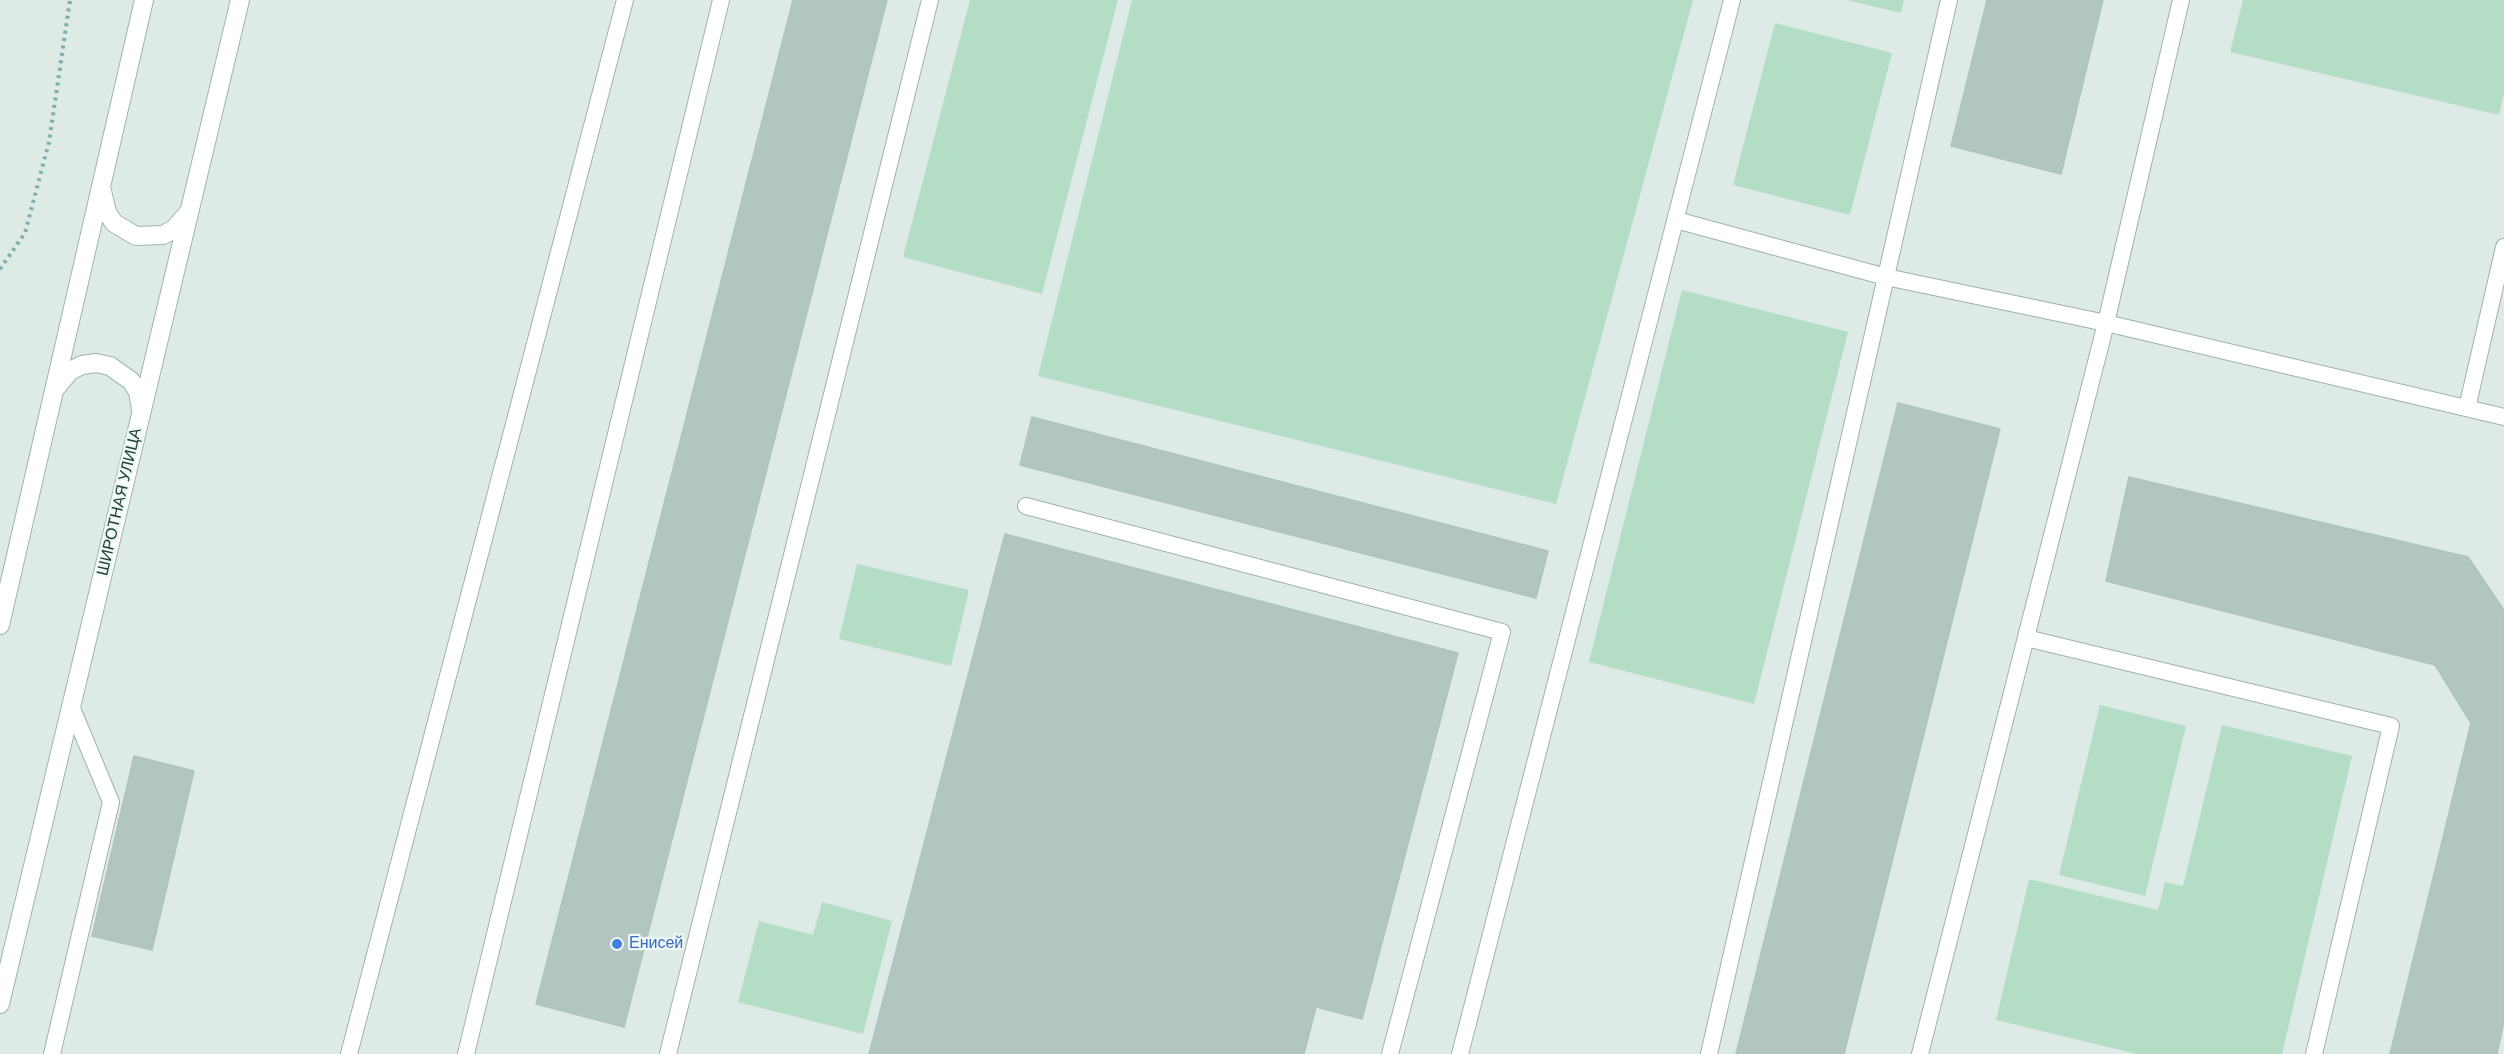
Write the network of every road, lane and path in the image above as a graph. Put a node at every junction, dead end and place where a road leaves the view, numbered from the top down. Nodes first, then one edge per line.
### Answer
1 (70, 0) edge
2 (144, 0) edge
3 (240, 0) edge
4 (625, 0) edge
5 (721, 0) edge
6 (930, 0) edge
7 (1732, 0) edge
8 (1949, 0) edge
9 (2181, 0) edge
10 (102, 186) junction
11 (190, 208) junction
12 (1676, 220) junction
13 (2504, 247) edge
14 (0, 269) edge
15 (1886, 277) junction
16 (2106, 323) junction
17 (53, 394) junction
18 (2467, 408) junction
19 (140, 417) junction
20 (2504, 417) edge
21 (1026, 506) dead end
22 (0, 626) edge
23 (2026, 638) junction
24 (71, 706) junction
25 (0, 1004) edge
26 (52, 1054) edge
27 (349, 1054) edge
28 (466, 1054) edge
29 (668, 1054) edge
30 (1390, 1054) edge
31 (1460, 1054) edge
32 (1708, 1054) edge
33 (1920, 1054) edge
34 (2314, 1054) edge

1 - 14 path
2 - 10 main road
3 - 11 main road, ШИРОТНАЯ УЛИЦА
4 - 27 lane
5 - 28 lane
6 - 29 lane
7 - 12 lane
8 - 15 lane
9 - 16 lane
10 - 11 main road
10 - 17 main road
11 - 19 main road, ШИРОТНАЯ УЛИЦА
12 - 15 lane
12 - 31 lane
13 - 18 lane
15 - 16 lane
15 - 32 lane
16 - 18 lane
16 - 23 lane
17 - 19 main road
17 - 22 main road
18 - 20 lane
19 - 24 main road, ШИРОТНАЯ УЛИЦА
21 - 30 lane
23 - 33 lane
23 - 34 lane
24 - 25 main road, ШИРОТНАЯ УЛИЦА
24 - 26 lane

